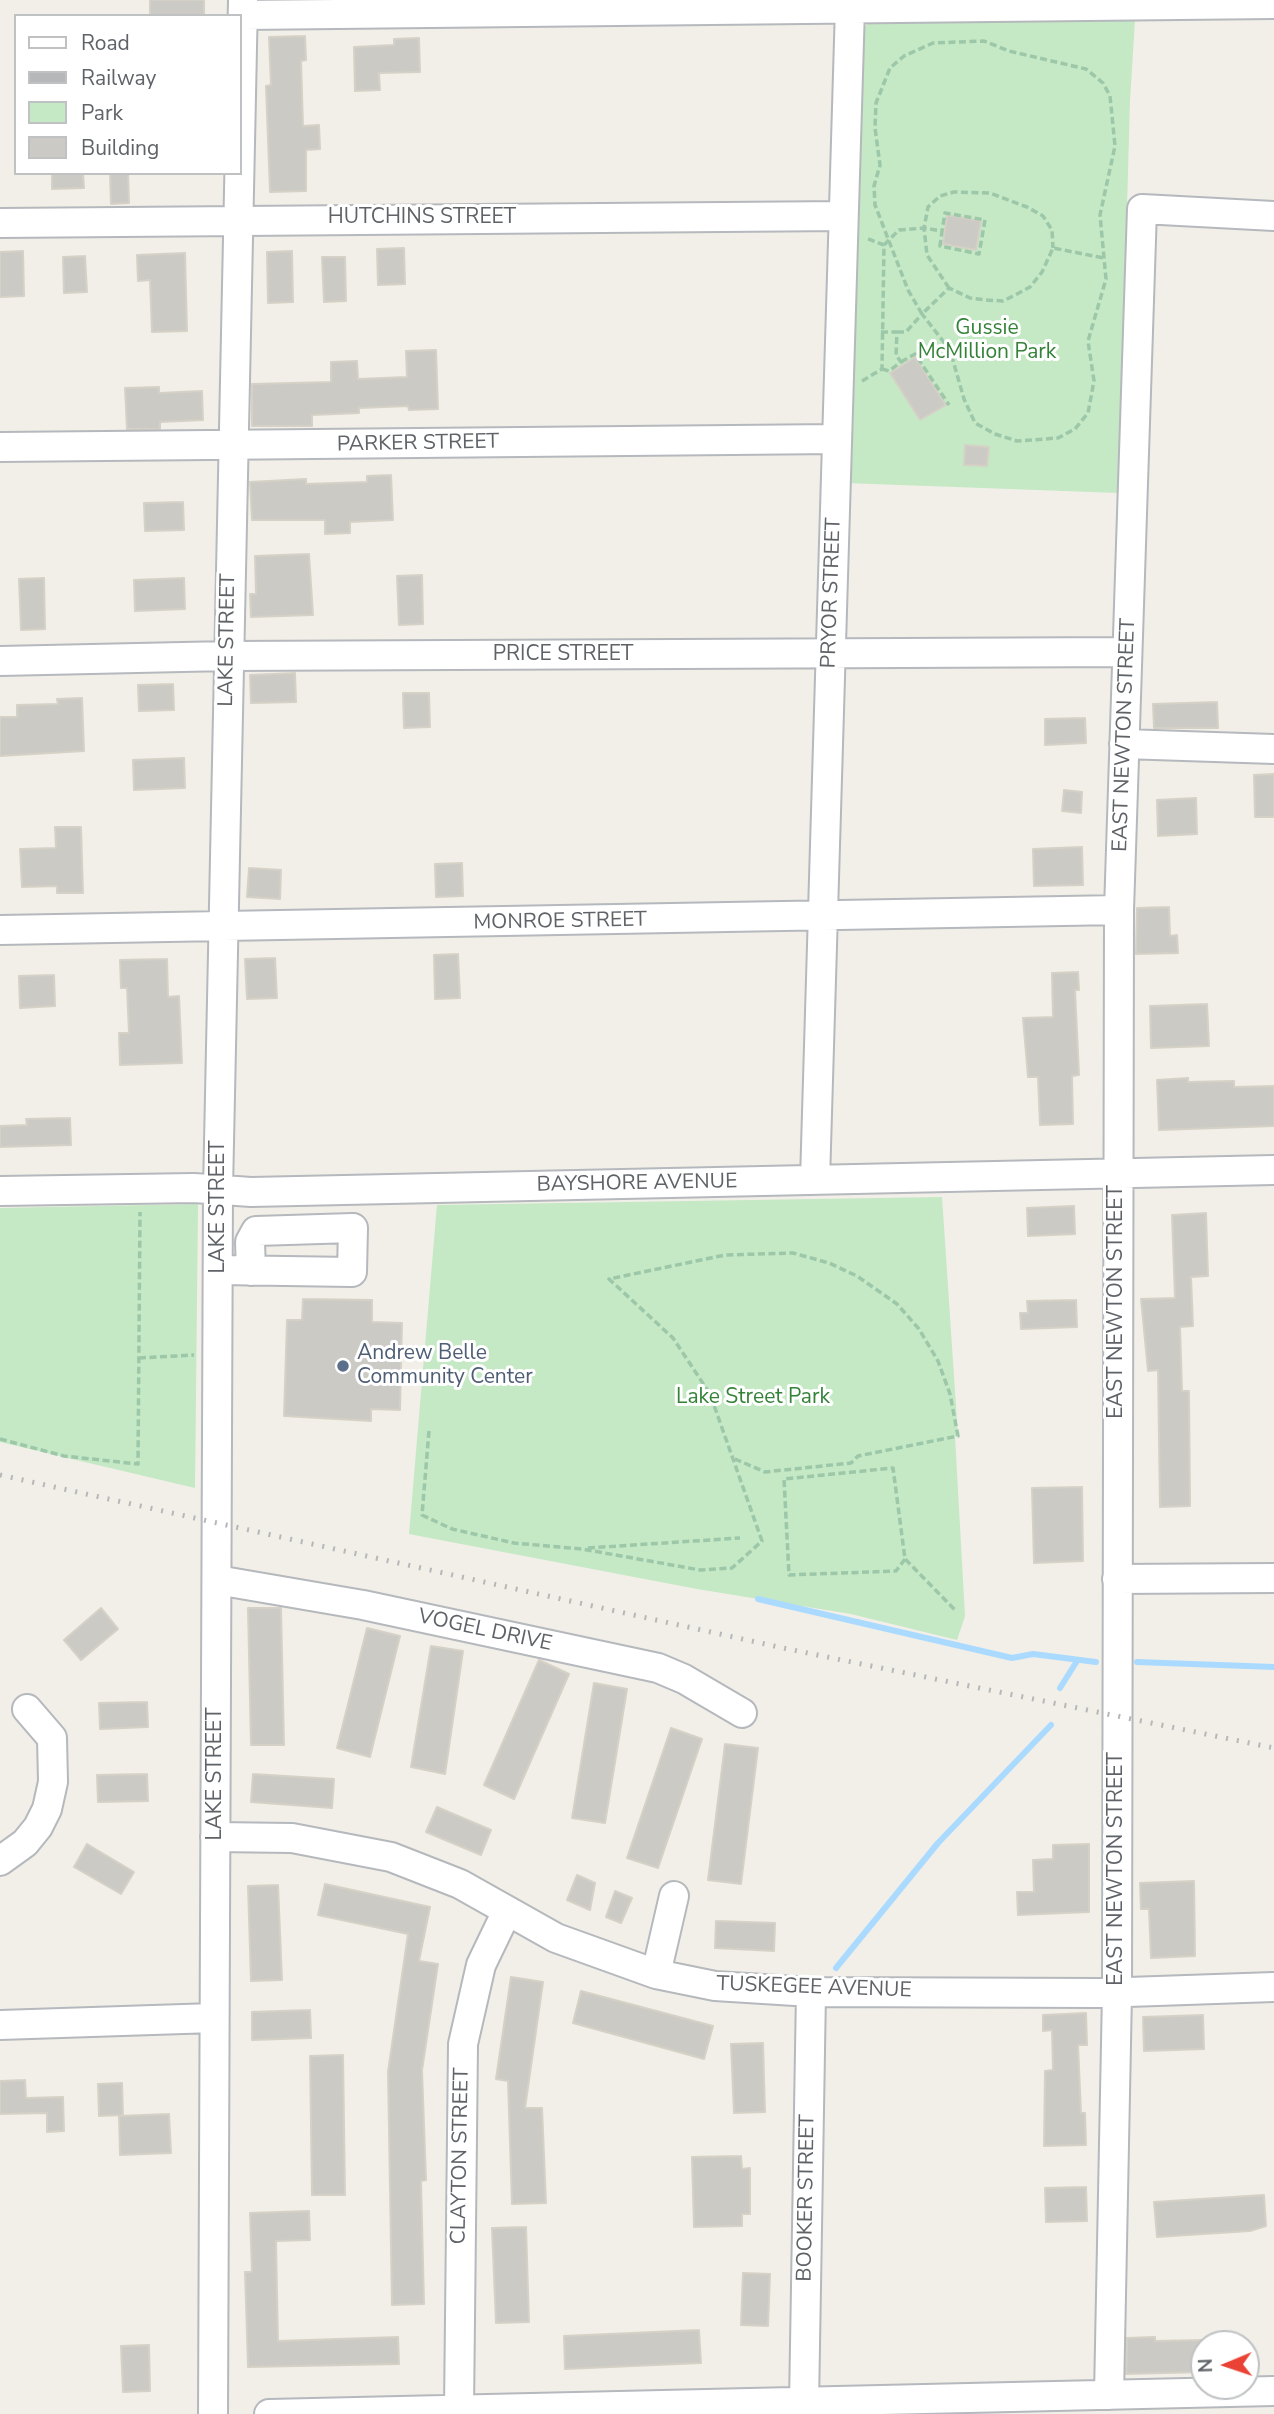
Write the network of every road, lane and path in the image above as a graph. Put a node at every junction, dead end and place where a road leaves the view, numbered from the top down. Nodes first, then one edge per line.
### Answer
1 (1274, 4) edge
2 (850, 7) junction
3 (243, 8) edge
4 (242, 78) edge
5 (241, 175) edge
6 (1274, 216) edge
7 (240, 219) junction
8 (0, 223) edge
9 (851, 225) junction
10 (924, 228) junction
11 (942, 231) junction
12 (887, 240) junction
13 (884, 246) junction
14 (1053, 248) junction
15 (1104, 258) junction
16 (948, 288) junction
17 (922, 314) junction
18 (881, 332) junction
19 (897, 332) junction
20 (901, 362) junction
21 (882, 369) junction
22 (853, 384) dead end
23 (948, 405) dead end
24 (836, 439) junction
25 (233, 446) junction
26 (0, 447) edge
27 (1127, 652) junction
28 (830, 654) junction
29 (228, 656) junction
30 (0, 661) edge
31 (1124, 744) junction
32 (1274, 749) edge
33 (1119, 910) junction
34 (824, 917) junction
35 (222, 928) junction
36 (0, 930) edge
37 (1274, 1170) edge
38 (1116, 1172) junction
39 (815, 1180) junction
40 (218, 1189) junction
41 (354, 1189) junction
42 (0, 1191) edge
43 (140, 1206) dead end
44 (353, 1228) junction
45 (219, 1270) junction
46 (251, 1270) junction
47 (197, 1355) dead end
48 (139, 1358) junction
49 (429, 1431) dead end
50 (0, 1439) edge
51 (735, 1459) junction
52 (740, 1538) dead end
53 (582, 1549) junction
54 (905, 1559) junction
55 (1274, 1578) edge
56 (1117, 1579) junction
57 (217, 1580) junction
58 (956, 1611) dead end
59 (27, 1709) dead end
60 (742, 1713) dead end
61 (215, 1836) junction
62 (0, 1861) edge
63 (674, 1896) dead end
64 (506, 1911) junction
65 (656, 1974) junction
66 (1274, 1987) edge
67 (811, 1992) junction
68 (1117, 1993) junction
69 (214, 2018) junction
70 (0, 2025) edge
71 (1274, 2391) edge
72 (1109, 2395) junction
73 (804, 2403) junction
74 (1058, 2405) edge
75 (459, 2409) junction
76 (643, 2410) edge
77 (212, 2414) edge
78 (269, 2414) edge

1 - 2 street
2 - 3 street
2 - 9 street, PRYOR STREET
3 - 4 street, LAKE STREET
5 - 7 street, LAKE STREET
6 - 27 street, EAST NEWTON STREET
7 - 8 street, HUTCHINS STREET
7 - 9 street, HUTCHINS STREET
7 - 25 street, LAKE STREET
9 - 13 path
9 - 24 street, PRYOR STREET
10 - 11 path
10 - 12 path
10 - 14 path
10 - 16 path
11 - 11 path
12 - 13 path
12 - 15 path
12 - 17 path
13 - 18 path
14 - 15 path
14 - 16 path
15 - 17 path
16 - 17 path
17 - 19 path
18 - 19 path
18 - 21 path
19 - 20 path
20 - 21 path
20 - 23 path
21 - 22 path
24 - 25 street, PARKER STREET
24 - 28 street, PRYOR STREET
25 - 26 street, PARKER STREET
25 - 29 street, LAKE STREET
27 - 28 street, PRICE STREET
27 - 31 street, EAST NEWTON STREET
28 - 29 street, PRICE STREET
28 - 34 street, PRYOR STREET
29 - 30 street, PRICE STREET
29 - 35 street, LAKE STREET
31 - 32 street
31 - 33 street, EAST NEWTON STREET
33 - 34 street, MONROE STREET
33 - 38 street, EAST NEWTON STREET
34 - 35 street, MONROE STREET
34 - 39 street, PRYOR STREET
35 - 36 street, MONROE STREET
35 - 40 street, LAKE STREET
37 - 38 street, BAYSHORE AVENUE
38 - 39 street, BAYSHORE AVENUE
38 - 56 street, EAST NEWTON STREET
39 - 41 street, BAYSHORE AVENUE
40 - 41 street, BAYSHORE AVENUE
40 - 42 street, BAYSHORE AVENUE
40 - 45 street, LAKE STREET
41 - 44 street
43 - 48 path
44 - 46 street
44 - 46 street
45 - 46 street
45 - 57 street, LAKE STREET
47 - 48 path
48 - 50 path
49 - 53 path
51 - 51 path
51 - 53 path
52 - 53 path
54 - 54 path
54 - 58 path
55 - 56 street
56 - 68 street, EAST NEWTON STREET
57 - 60 street, VOGEL DRIVE
57 - 61 street, LAKE STREET
59 - 62 street
61 - 64 street, TUSKEGEE AVENUE
61 - 69 street, LAKE STREET
63 - 65 street
64 - 65 street, TUSKEGEE AVENUE
64 - 75 street, CLAYTON STREET
65 - 67 street, TUSKEGEE AVENUE
66 - 68 street, TUSKEGEE AVENUE
67 - 68 street, TUSKEGEE AVENUE
67 - 73 street, BOOKER STREET
68 - 72 street, EAST NEWTON STREET
69 - 70 street
69 - 77 street, LAKE STREET
71 - 72 street
72 - 74 street
73 - 74 street
73 - 76 street
75 - 76 street
75 - 78 street

